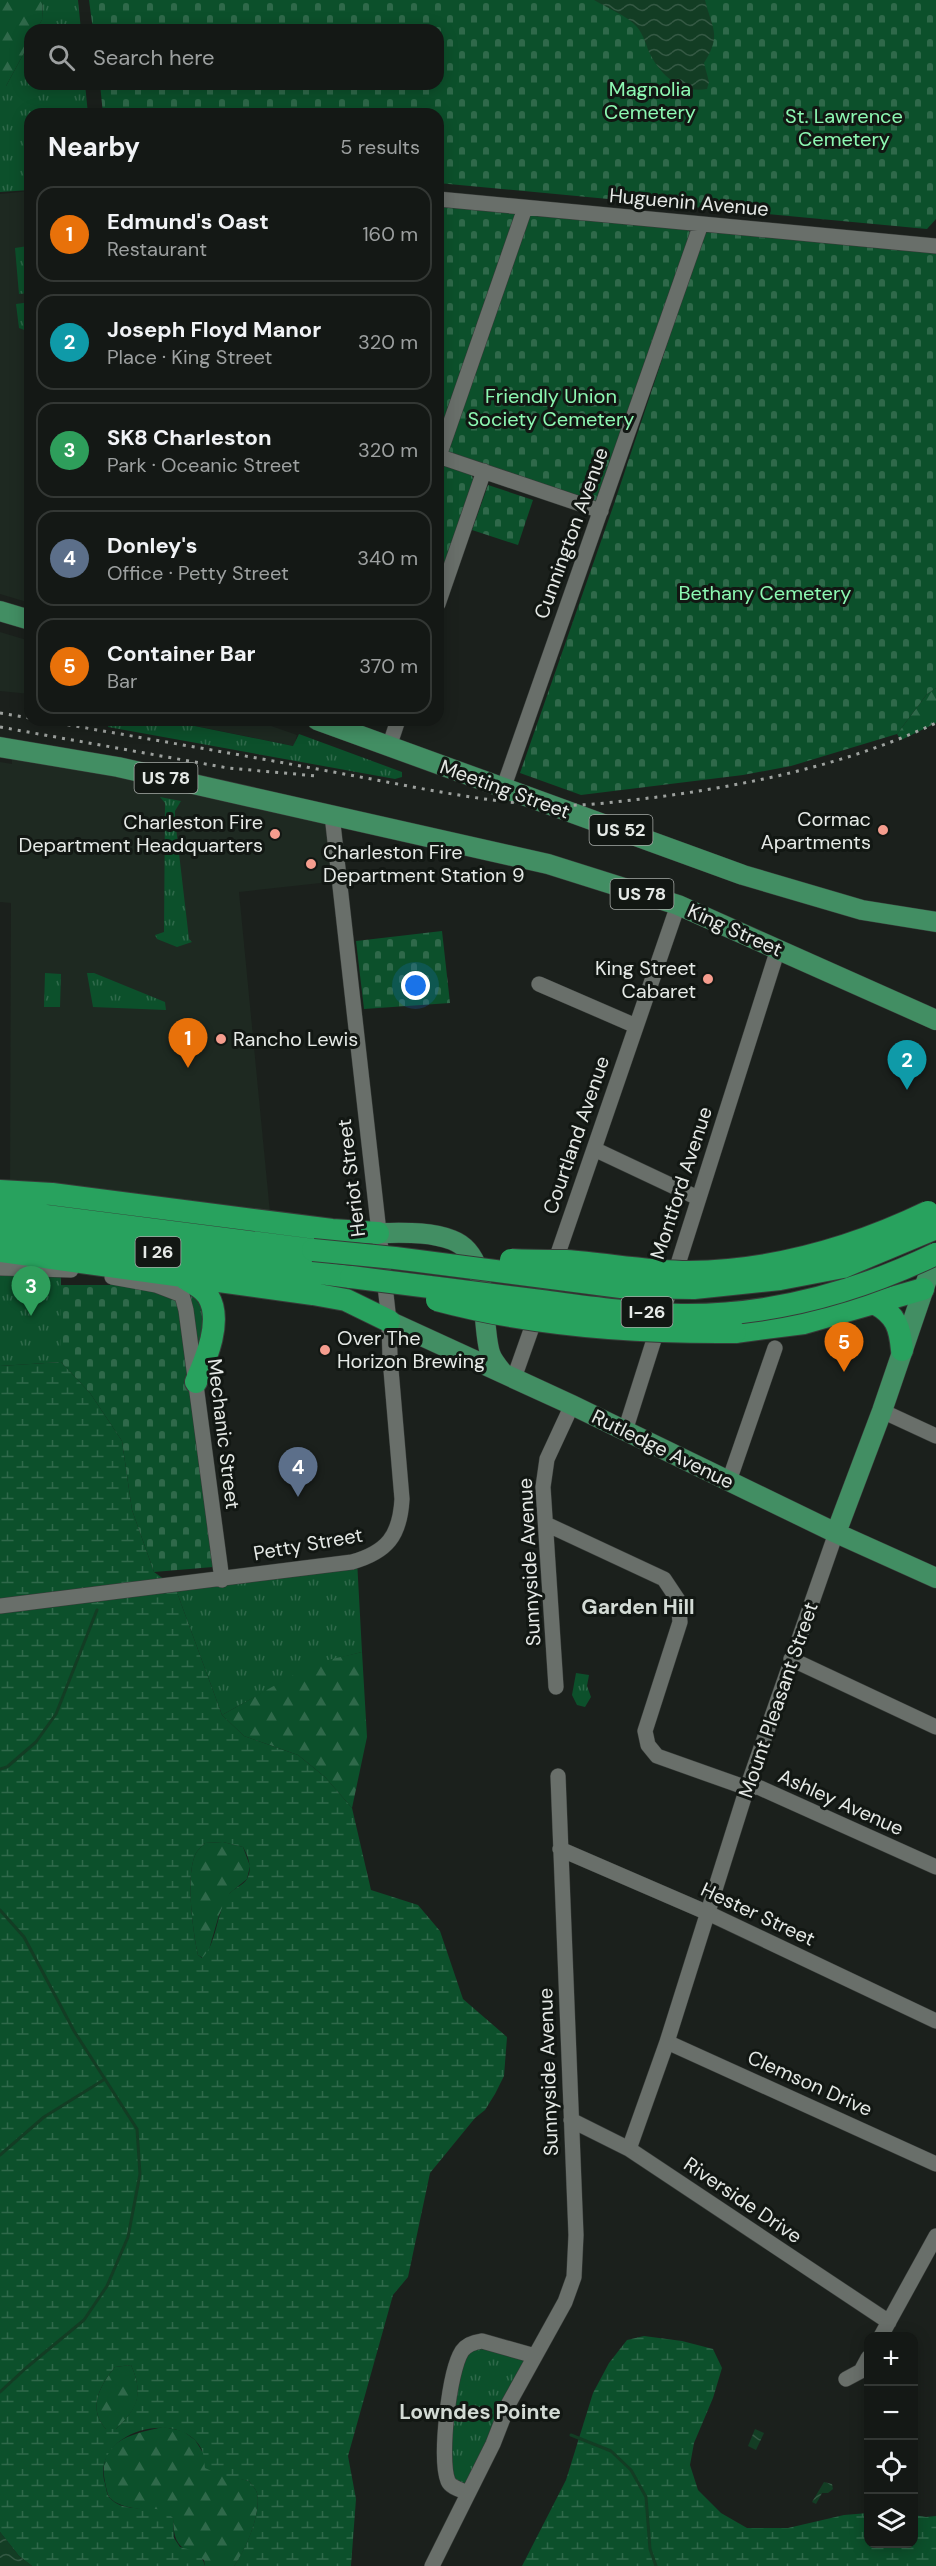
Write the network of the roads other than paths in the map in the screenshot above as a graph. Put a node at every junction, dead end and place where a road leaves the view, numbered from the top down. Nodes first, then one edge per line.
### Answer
1 (444, 200) edge
2 (525, 208) junction
3 (701, 224) junction
4 (933, 242) edge
5 (444, 439) edge
6 (444, 458) edge
7 (484, 471) junction
8 (601, 511) junction
9 (444, 587) edge
10 (0, 611) edge
11 (24, 618) edge
12 (335, 726) edge
13 (396, 726) edge
14 (0, 747) edge
15 (388, 747) junction
16 (503, 789) junction
17 (332, 815) junction
18 (678, 904) junction
19 (936, 922) edge
20 (778, 949) junction
21 (539, 984) dead end
22 (936, 1020) edge
23 (636, 1026) junction
24 (594, 1149) junction
25 (0, 1191) edge
26 (698, 1198) junction
27 (0, 1210) edge
28 (933, 1216) edge
29 (0, 1231) edge
30 (378, 1233) junction
31 (0, 1251) edge
32 (936, 1253) edge
33 (314, 1261) junction
34 (0, 1268) edge
35 (351, 1276) junction
36 (183, 1286) junction
37 (929, 1293) edge
38 (876, 1304) junction
39 (389, 1321) junction
40 (776, 1348) dead end
41 (903, 1350) junction
42 (509, 1376) junction
43 (196, 1382) joint
44 (572, 1405) junction
45 (882, 1411) junction
46 (625, 1431) junction
47 (936, 1436) edge
48 (729, 1481) junction
49 (546, 1524) junction
50 (836, 1533) junction
51 (394, 1535) joint
52 (936, 1578) edge
53 (222, 1580) junction
54 (0, 1606) edge
55 (791, 1659) junction
56 (556, 1687) dead end
57 (936, 1727) edge
58 (558, 1776) dead end
59 (747, 1788) junction
60 (560, 1849) junction
61 (936, 1867) edge
62 (708, 1913) junction
63 (936, 2021) edge
64 (667, 2042) junction
65 (571, 2120) junction
66 (628, 2149) junction
67 (936, 2164) edge
68 (936, 2236) edge
69 (889, 2322) junction
70 (884, 2332) edge
71 (535, 2356) junction
72 (864, 2365) edge
73 (846, 2379) dead end
74 (468, 2493) junction
75 (432, 2566) edge

1 - 2 street, Huguenin Avenue
2 - 3 street, Huguenin Avenue
2 - 5 street
3 - 4 street, Huguenin Avenue
3 - 8 street, Cunnington Avenue
6 - 7 street
7 - 8 street
7 - 9 street
8 - 16 street, Cunnington Avenue
10 - 11 main road
12 - 15 main road, Meeting Street / US 52
13 - 15 street
14 - 17 main road, King Street / US 78
15 - 16 main road, Meeting Street / US 52
16 - 19 main road, Meeting Street / US 52
17 - 18 main road, King Street / US 78
17 - 30 street, Heriot Street
18 - 20 main road, King Street / US 78
18 - 23 street, Courtland Avenue
20 - 22 main road, King Street / US 78
20 - 26 street, Montford Avenue
21 - 23 street
23 - 24 street, Courtland Avenue
24 - 26 street
24 - 42 street, Courtland Avenue
25 - 30 highway
26 - 46 street, Montford Avenue
27 - 33 highway, I 26
28 - 33 highway, I-26, bridge
29 - 33 highway, I 26
30 - 39 street, Heriot Street
30 - 42 main road
31 - 36 highway
32 - 35 highway, I-26, bridge
32 - 37 main road, Mount Pleasant Street
33 - 35 highway, I-26
34 - 36 street
35 - 38 highway, bridge
36 - 39 highway
36 - 43 highway
37 - 38 highway
37 - 41 main road, Mount Pleasant Street
38 - 41 highway
39 - 42 main road, Rutledge Avenue
39 - 51 street, Heriot Street
40 - 48 street
41 - 45 main road, Mount Pleasant Street
42 - 44 main road, Rutledge Avenue
43 - 53 street, Mechanic Street
44 - 46 main road, Rutledge Avenue
44 - 49 street, Sunnyside Avenue
45 - 47 street
45 - 50 main road, Mount Pleasant Street
46 - 48 main road, Rutledge Avenue
48 - 50 main road, Rutledge Avenue
49 - 56 street, Sunnyside Avenue
49 - 59 street, Ashley Avenue
50 - 52 main road, Rutledge Avenue
50 - 55 street, Mount Pleasant Street
51 - 53 street, Petty Street
53 - 54 street, Petty Street
55 - 57 street
55 - 59 street, Mount Pleasant Street
58 - 60 street, Sunnyside Avenue
59 - 61 street, Ashley Avenue
59 - 62 street, Mount Pleasant Street
60 - 62 street, Hester Street
60 - 65 street, Sunnyside Avenue
62 - 63 street, Hester Street
62 - 64 street, Mount Pleasant Street
64 - 66 street, Mount Pleasant Street
64 - 67 street, Clemson Drive
65 - 66 street, Riverside Drive
65 - 71 street, Sunnyside Avenue
66 - 69 street, Riverside Drive
68 - 69 street
69 - 70 street
71 - 74 street, Sunnyside Avenue
71 - 74 street
72 - 73 street
74 - 75 street, Sunnyside Avenue

